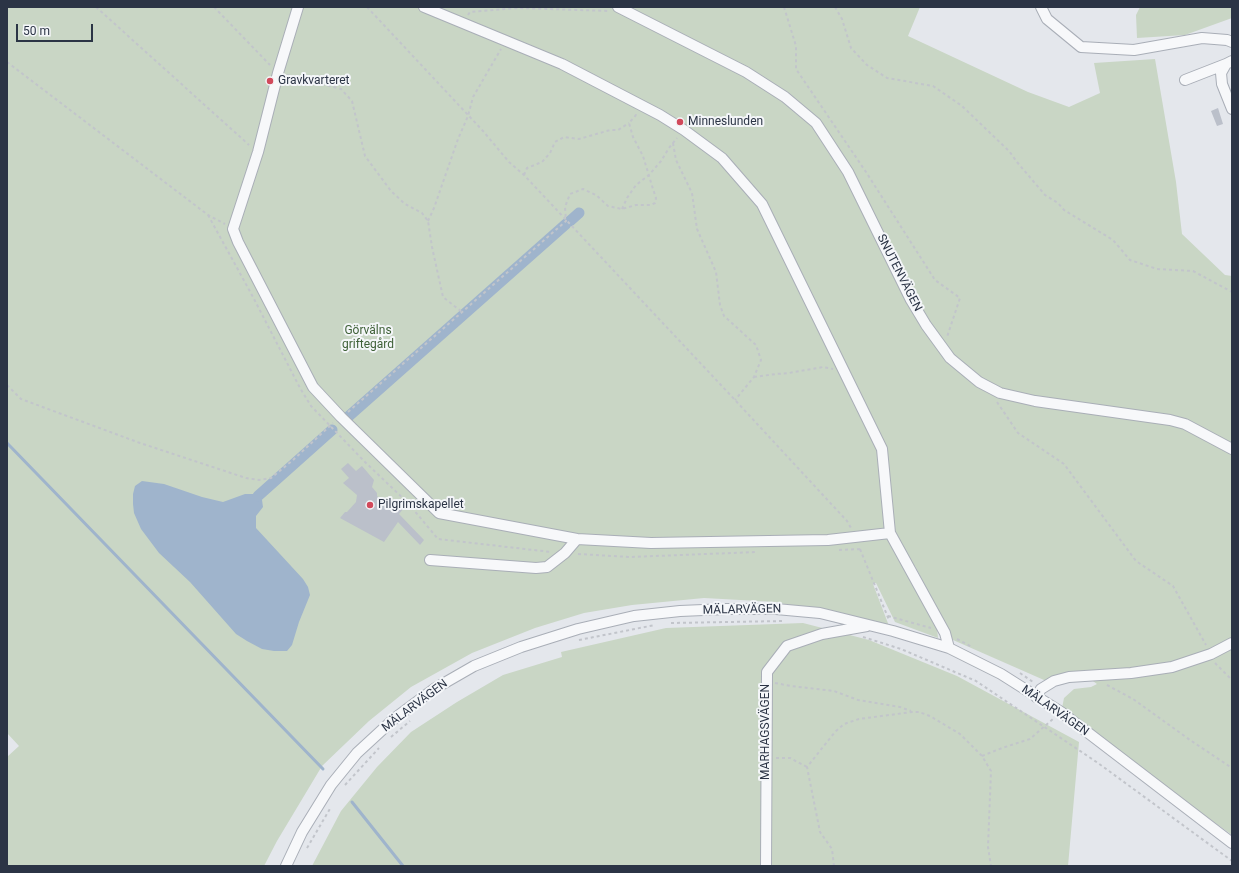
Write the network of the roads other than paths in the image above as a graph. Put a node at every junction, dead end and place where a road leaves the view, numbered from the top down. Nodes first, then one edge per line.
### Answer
1 (298, 7) edge
2 (424, 7) edge
3 (1041, 7) edge
4 (621, 8) edge
5 (1232, 42) edge
6 (1229, 63) edge
7 (1185, 80) dead end
8 (1232, 109) edge
9 (1232, 449) edge
10 (890, 533) junction
11 (577, 539) junction
12 (430, 560) dead end
13 (873, 625) junction
14 (1232, 643) edge
15 (949, 648) junction
16 (1036, 697) junction
17 (1232, 843) edge
18 (286, 866) edge
19 (766, 866) edge

1 - 11 street
2 - 10 street
3 - 5 street
4 - 9 street, SNUTENVÄGEN
6 - 7 street
6 - 8 street
10 - 11 street
10 - 15 street
11 - 12 street
13 - 15 street, MÄLARVÄGEN
13 - 18 street, MÄLARVÄGEN
13 - 19 street, MARHAGSVÄGEN
14 - 16 street
15 - 16 street, MÄLARVÄGEN
16 - 17 street, MÄLARVÄGEN

